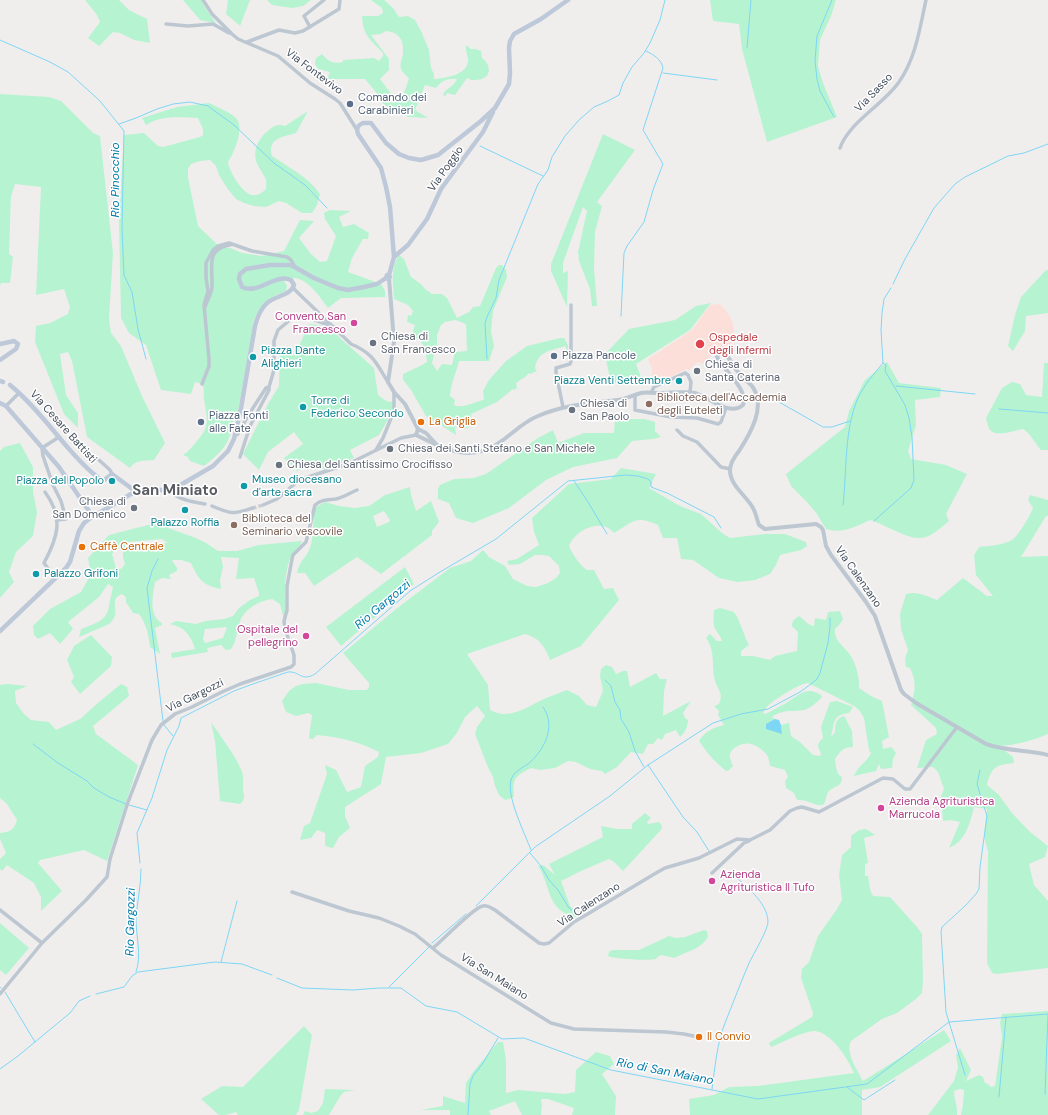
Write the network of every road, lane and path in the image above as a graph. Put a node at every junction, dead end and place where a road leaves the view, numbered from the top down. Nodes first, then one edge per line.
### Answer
1 (203, 0) edge
2 (324, 0) edge
3 (340, 0) edge
4 (568, 0) edge
5 (926, 0) edge
6 (166, 24) dead end
7 (310, 27) junction
8 (232, 34) junction
9 (247, 42) junction
10 (495, 108) junction
11 (356, 130) junction
12 (840, 148) dead end
13 (394, 257) junction
14 (295, 267) junction
15 (388, 277) junction
16 (293, 288) junction
17 (572, 305) dead end
18 (334, 327) junction
19 (0, 344) edge
20 (0, 360) edge
21 (388, 382) junction
22 (202, 384) dead end
23 (10, 385) dead end
24 (269, 387) junction
25 (394, 392) junction
26 (690, 392) junction
27 (19, 393) junction
28 (651, 393) junction
29 (635, 395) junction
30 (0, 403) edge
31 (6, 406) junction
32 (563, 407) junction
33 (726, 408) junction
34 (418, 429) junction
35 (677, 430) dead end
36 (235, 435) junction
37 (416, 435) junction
38 (59, 437) junction
39 (436, 444) junction
40 (42, 448) junction
41 (375, 451) junction
42 (240, 457) dead end
43 (99, 460) dead end
44 (730, 470) junction
45 (112, 474) junction
46 (170, 490) junction
47 (357, 490) dead end
48 (45, 492) dead end
49 (135, 492) junction
50 (278, 499) junction
51 (281, 503) dead end
52 (205, 504) dead end
53 (263, 505) tunnel mouth
54 (212, 506) dead end
55 (254, 508) tunnel mouth
56 (92, 517) junction
57 (58, 520) junction
58 (55, 578) junction
59 (0, 631) edge
60 (957, 727) junction
61 (1048, 755) edge
62 (750, 840) junction
63 (712, 873) dead end
64 (292, 892) dead end
65 (0, 910) edge
66 (42, 943) junction
67 (433, 948) junction
68 (0, 994) edge
69 (698, 1037) dead end

1 - 8 street, Via Fontevivo
2 - 7 street
3 - 7 street, Via Fontevivo
4 - 10 main road, Via Poggio
5 - 12 street, Via Sasso
6 - 8 street
7 - 9 street, Via Fontevivo
8 - 9 street, Via Fontevivo
9 - 11 street, Via Fontevivo
10 - 11 main road
10 - 13 main road, Via Poggio
11 - 13 main road
13 - 15 main road
14 - 15 main road
14 - 16 main road
14 - 22 street
15 - 21 street
16 - 18 street
16 - 36 main road
17 - 32 street
18 - 21 street
18 - 24 street
19 - 20 main road
21 - 25 street
23 - 27 main road, Via Cesare Battisti
24 - 36 street
24 - 42 street
25 - 34 street
25 - 41 street
26 - 28 street
26 - 28 street
26 - 33 street
27 - 31 street
27 - 38 main road, Via Cesare Battisti
28 - 29 street
29 - 32 street
29 - 33 street
30 - 31 main road
31 - 40 main road
32 - 39 street
33 - 44 street
34 - 37 street
34 - 39 street
35 - 44 street
36 - 46 main road
37 - 39 street
37 - 41 street
38 - 40 street
38 - 45 main road, Via Cesare Battisti
40 - 56 main road
40 - 57 street
41 - 50 street
43 - 45 street
44 - 60 street, Via Calenzano
45 - 49 main road
46 - 49 main road
46 - 52 street
47 - 66 street, Via Gargozzi
48 - 57 street
49 - 56 main road
50 - 51 street
50 - 53 street
54 - 55 street
56 - 58 main road
57 - 58 street
58 - 59 main road
60 - 61 street, Via Calenzano
60 - 62 street, Via Calenzano
62 - 63 street, Via Calenzano
62 - 67 street, Via Calenzano
64 - 67 street, Via San Maiano
65 - 66 street
66 - 68 street, Via Gargozzi
67 - 69 street, Via San Maiano

